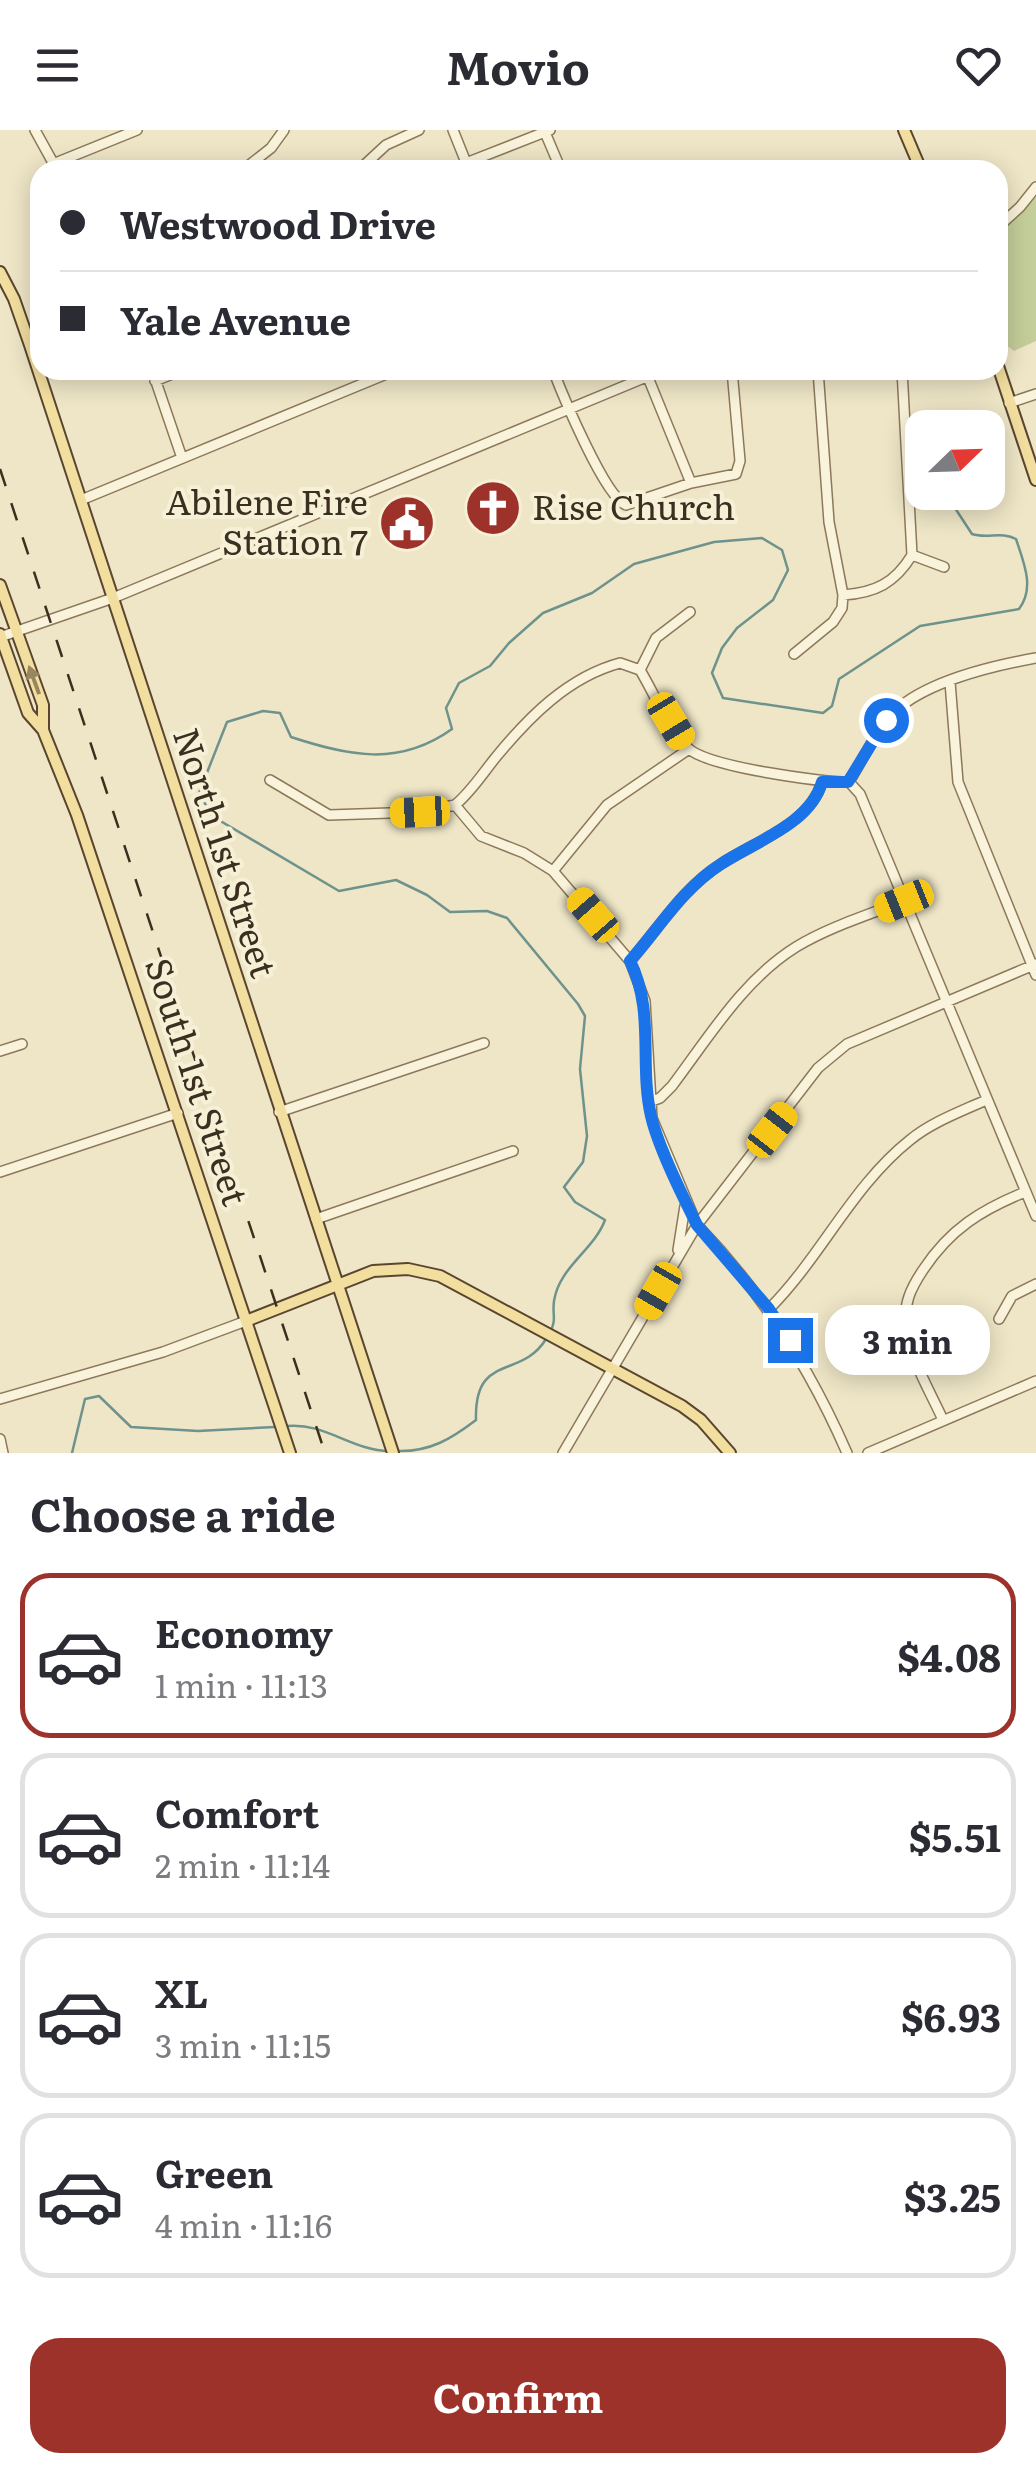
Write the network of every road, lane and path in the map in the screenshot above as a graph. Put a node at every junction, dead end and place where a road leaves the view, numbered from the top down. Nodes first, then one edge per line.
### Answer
1 (36, 130) edge
2 (137, 130) edge
3 (284, 130) edge
4 (420, 130) edge
5 (452, 130) edge
6 (546, 130) edge
7 (904, 130) edge
8 (51, 160) edge
9 (71, 160) edge
10 (256, 160) edge
11 (370, 160) edge
12 (465, 160) edge
13 (481, 160) edge
14 (557, 160) edge
15 (916, 160) edge
16 (1036, 187) edge
17 (1008, 218) edge
18 (0, 272) edge
19 (30, 333) edge
20 (46, 380) edge
21 (156, 380) edge
22 (372, 380) edge
23 (556, 380) edge
24 (631, 380) edge
25 (649, 380) edge
26 (733, 380) edge
27 (819, 380) edge
28 (903, 380) edge
29 (1002, 380) edge
30 (1036, 394) edge
31 (1009, 402) junction
32 (568, 409) junction
33 (182, 458) junction
34 (1036, 480) edge
35 (691, 483) junction
36 (81, 500) junction
37 (912, 554) junction
38 (944, 567) dead end
39 (0, 585) edge
40 (844, 595) junction
41 (113, 598) junction
42 (690, 612) dead end
43 (16, 632) junction
44 (0, 636) edge
45 (794, 654) dead end
46 (1036, 658) edge
47 (640, 670) junction
48 (950, 682) junction
49 (43, 730) junction
50 (689, 749) junction
51 (270, 780) dead end
52 (822, 782) junction
53 (848, 782) junction
54 (455, 805) junction
55 (554, 871) junction
56 (904, 901) junction
57 (630, 961) junction
58 (1035, 968) edge
59 (946, 1001) junction
60 (484, 1043) dead end
61 (22, 1044) dead end
62 (0, 1052) edge
63 (986, 1100) junction
64 (649, 1102) junction
65 (279, 1112) junction
66 (178, 1113) junction
67 (514, 1151) dead end
68 (0, 1172) edge
69 (1025, 1192) junction
70 (685, 1198) junction
71 (717, 1202) junction
72 (690, 1210) junction
73 (709, 1211) junction
74 (1036, 1216) edge
75 (316, 1218) junction
76 (697, 1225) junction
77 (689, 1239) junction
78 (711, 1239) junction
79 (674, 1263) junction
80 (337, 1283) junction
81 (1036, 1284) edge
82 (769, 1309) junction
83 (999, 1319) dead end
84 (246, 1320) junction
85 (613, 1370) junction
86 (1036, 1381) edge
87 (0, 1399) edge
88 (943, 1420) junction
89 (0, 1439) edge
90 (288, 1447) edge
91 (3, 1453) edge
92 (393, 1453) edge
93 (564, 1453) edge
94 (730, 1453) edge
95 (846, 1453) edge
96 (868, 1453) edge

1 - 8 street
2 - 9 street
3 - 10 street
4 - 11 street
5 - 12 street
6 - 13 street
6 - 14 street
7 - 15 main road
16 - 17 street
18 - 19 main road, North 1st Street
20 - 36 main road, North 1st Street
21 - 33 street
22 - 33 street
23 - 32 street
24 - 32 street
25 - 35 street
26 - 35 street
27 - 40 street
28 - 37 street
29 - 31 main road
30 - 31 street
31 - 34 main road
32 - 35 street
32 - 41 street
33 - 36 street
36 - 41 main road, North 1st Street
37 - 38 street
37 - 40 street
39 - 43 main road, South 1st Street
40 - 45 street
41 - 43 street
41 - 65 main road, North 1st Street
42 - 47 street
43 - 44 street
49 -> 43 main road, South 1st Street
44 - 49 main road, South 1st Street
46 - 48 street
47 - 50 street
47 - 54 street
48 - 53 street
48 - 58 street
49 - 66 main road, South 1st Street
50 - 52 street
50 - 55 street
51 - 54 street
52 - 53 street
52 - 57 street
53 - 56 street
54 - 55 street
55 - 57 street
56 - 59 street
56 - 64 street
57 - 64 street
58 - 59 street
59 - 63 street
59 - 71 street
60 - 65 street
61 - 62 street
63 - 69 street
63 - 82 street
64 - 70 street
65 - 75 main road, North 1st Street
66 - 68 street
66 - 84 main road, South 1st Street
67 - 75 street
69 - 74 street
69 - 88 street
70 - 72 street
70 - 79 street
71 - 72 street
71 - 73 street
72 - 76 street
73 - 76 street
73 - 78 street
75 - 80 main road, North 1st Street
76 - 77 street
76 - 78 street
77 - 78 street
77 - 79 street
78 - 82 street
79 - 85 street
80 - 84 main road
80 - 85 main road
80 - 92 main road, North 1st Street
81 - 83 street
82 - 95 street
84 - 87 street
84 - 90 main road, South 1st Street
85 - 93 street
85 - 94 main road
86 - 88 street
88 - 96 street
89 - 91 street

